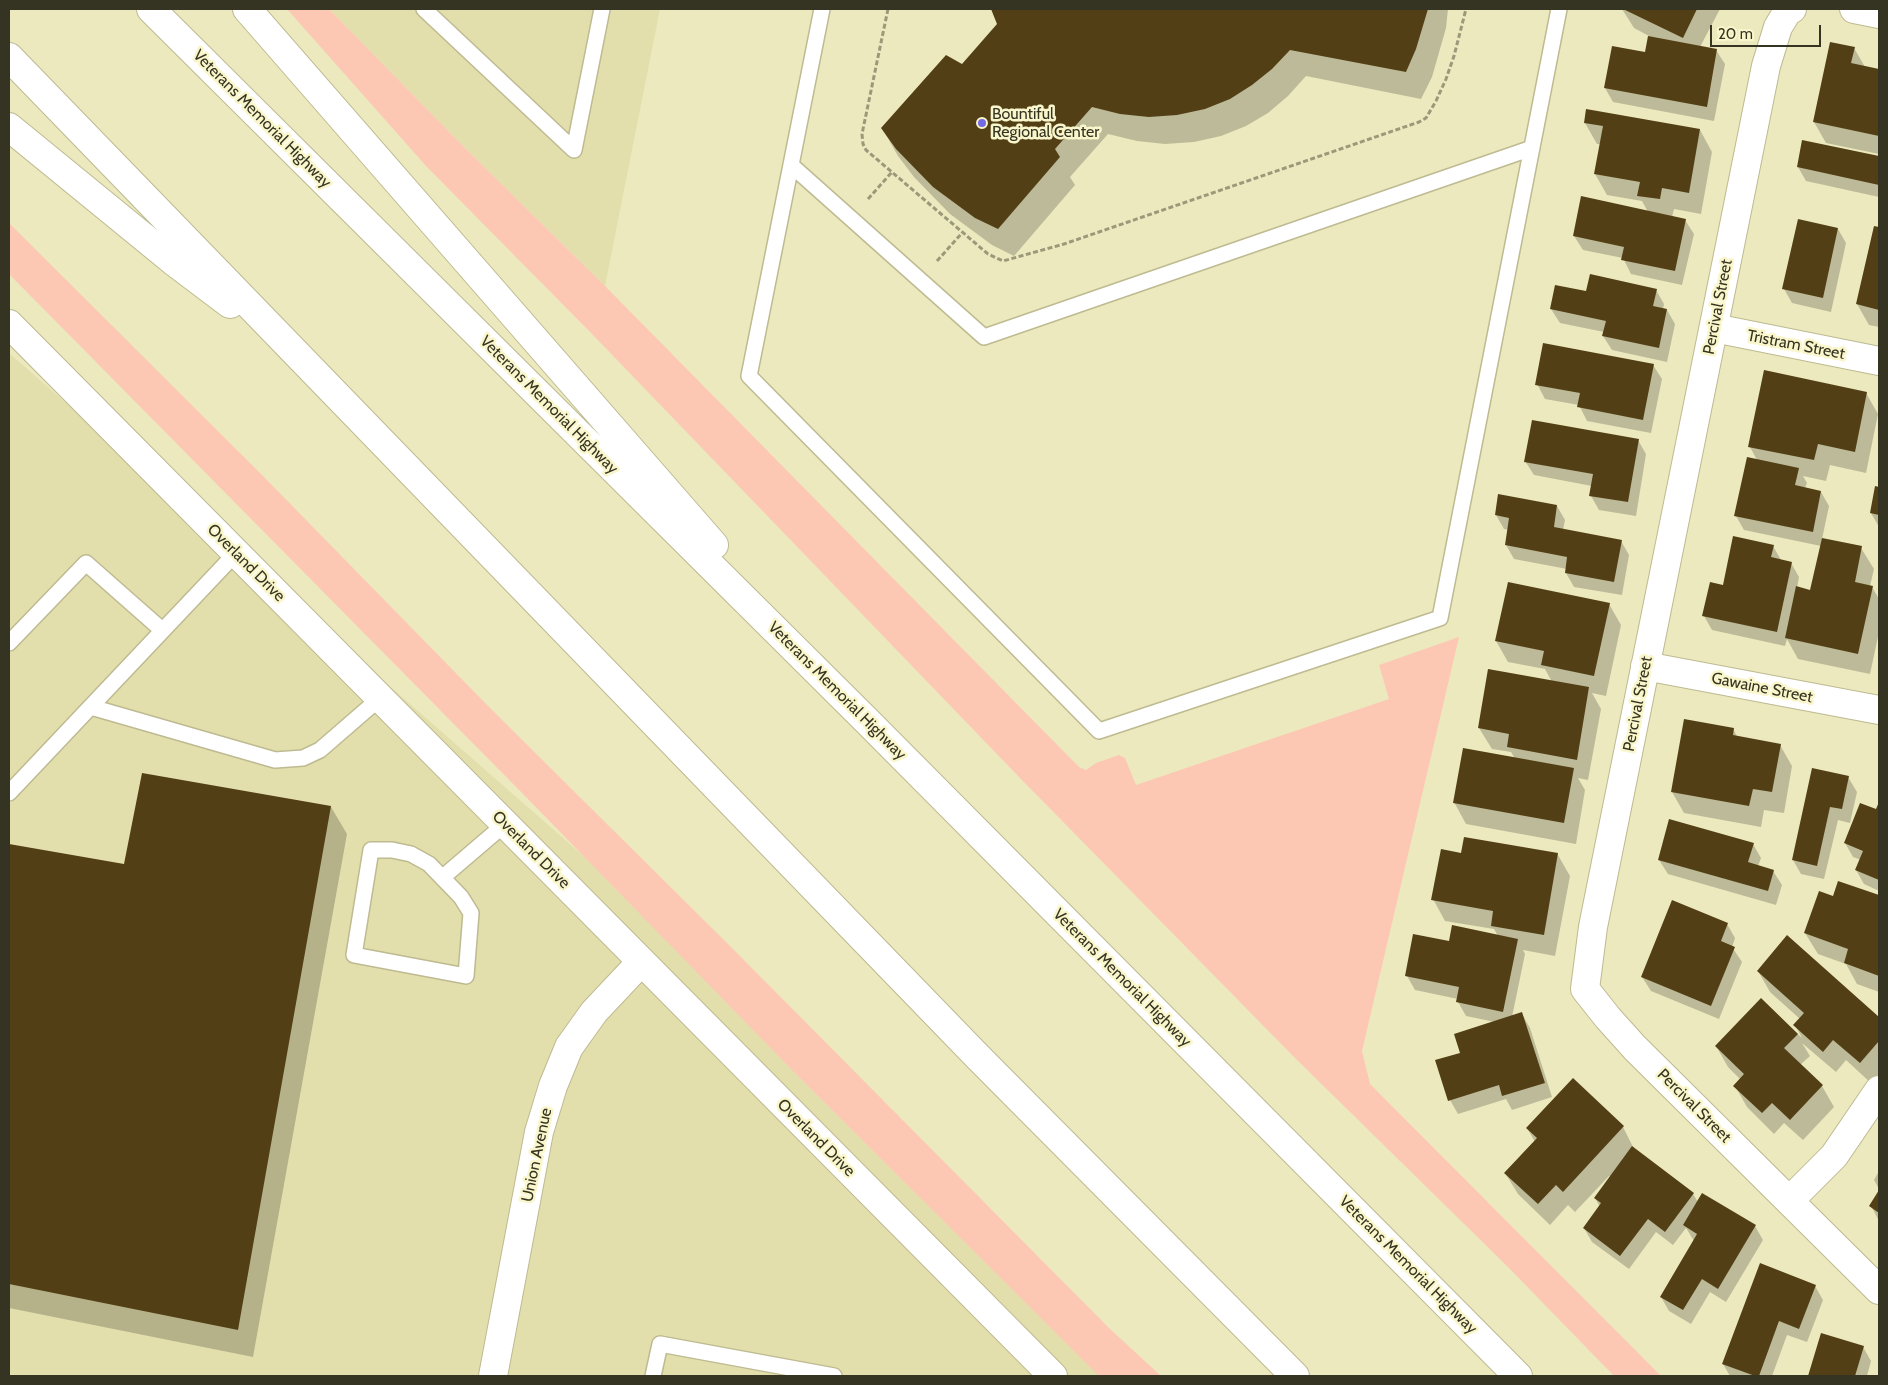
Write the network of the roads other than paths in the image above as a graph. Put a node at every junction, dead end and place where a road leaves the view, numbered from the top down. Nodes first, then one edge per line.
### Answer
1 (151, 9) edge
2 (247, 9) edge
3 (424, 9) edge
4 (602, 9) edge
5 (822, 9) edge
6 (1559, 9) edge
7 (1790, 9) edge
8 (1854, 9) edge
9 (1879, 14) edge
10 (9, 57) edge
11 (9, 127) edge
12 (1532, 148) junction
13 (791, 165) junction
14 (9, 324) edge
15 (1714, 328) junction
16 (303, 360) junction
17 (1879, 361) edge
18 (236, 553) junction
19 (162, 630) junction
20 (9, 643) edge
21 (1645, 666) junction
22 (380, 698) junction
23 (91, 707) junction
24 (1879, 710) edge
25 (866, 720) junction
26 (9, 793) edge
27 (505, 824) junction
28 (443, 877) junction
29 (641, 962) junction
30 (1879, 1090) edge
31 (1790, 1200) junction
32 (1879, 1290) edge
33 (493, 1376) edge
34 (653, 1376) edge
35 (834, 1376) edge
36 (1053, 1376) edge
37 (1295, 1376) edge
38 (1518, 1376) edge

1 - 25 main road, Veterans Memorial Highway
2 - 25 main road
3 - 4 lane
5 - 13 lane
6 - 12 lane
7 - 15 main road, Percival Street
8 - 9 main road
10 - 16 main road
11 - 16 main road
12 - 13 lane
12 - 13 lane
14 - 18 main road, Overland Drive
15 - 17 main road, Tristram Street
15 - 21 main road, Percival Street
16 - 37 main road
18 - 19 lane
18 - 22 main road, Overland Drive
19 - 20 lane
19 - 23 lane
21 - 24 main road, Gawaine Street
21 - 31 main road, Percival Street
22 - 23 lane
22 - 27 main road, Overland Drive
23 - 26 lane
25 - 38 main road, Veterans Memorial Highway
27 - 28 lane
27 - 29 main road, Overland Drive
28 - 28 lane
29 - 33 main road, Union Avenue
29 - 36 main road, Overland Drive
30 - 31 main road
31 - 32 main road, Percival Street
34 - 35 lane

